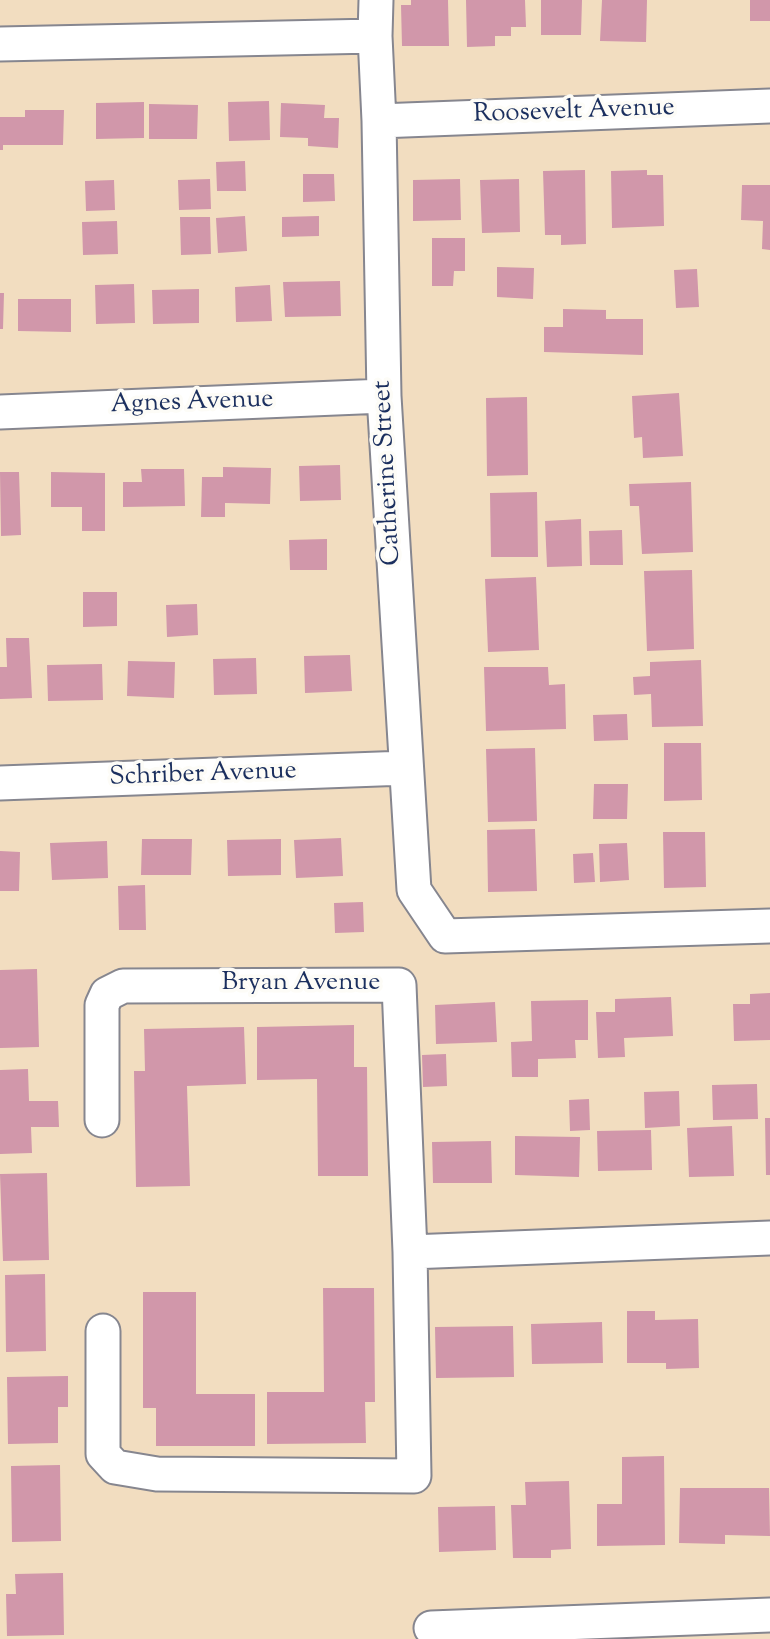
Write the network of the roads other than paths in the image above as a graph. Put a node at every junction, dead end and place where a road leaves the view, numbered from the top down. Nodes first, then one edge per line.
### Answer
1 (376, 0) edge
2 (374, 36) junction
3 (0, 44) edge
4 (770, 106) edge
5 (379, 121) junction
6 (384, 396) junction
7 (0, 412) edge
8 (406, 768) junction
9 (0, 783) edge
10 (770, 926) edge
11 (102, 1120) dead end
12 (770, 1238) edge
13 (410, 1252) junction
14 (103, 1331) dead end
15 (770, 1615) edge
16 (432, 1628) dead end

1 - 2 street, Catherine Street
2 - 3 street
2 - 5 street, Catherine Street
4 - 5 street, Roosevelt Avenue
5 - 6 street, Catherine Street
6 - 7 street, Agnes Avenue
6 - 8 street, Catherine Street
8 - 9 street, Schriber Avenue
8 - 10 street, Catherine Street
11 - 13 street, Bryan Avenue
12 - 13 street
13 - 14 street, Bryan Avenue
15 - 16 street

